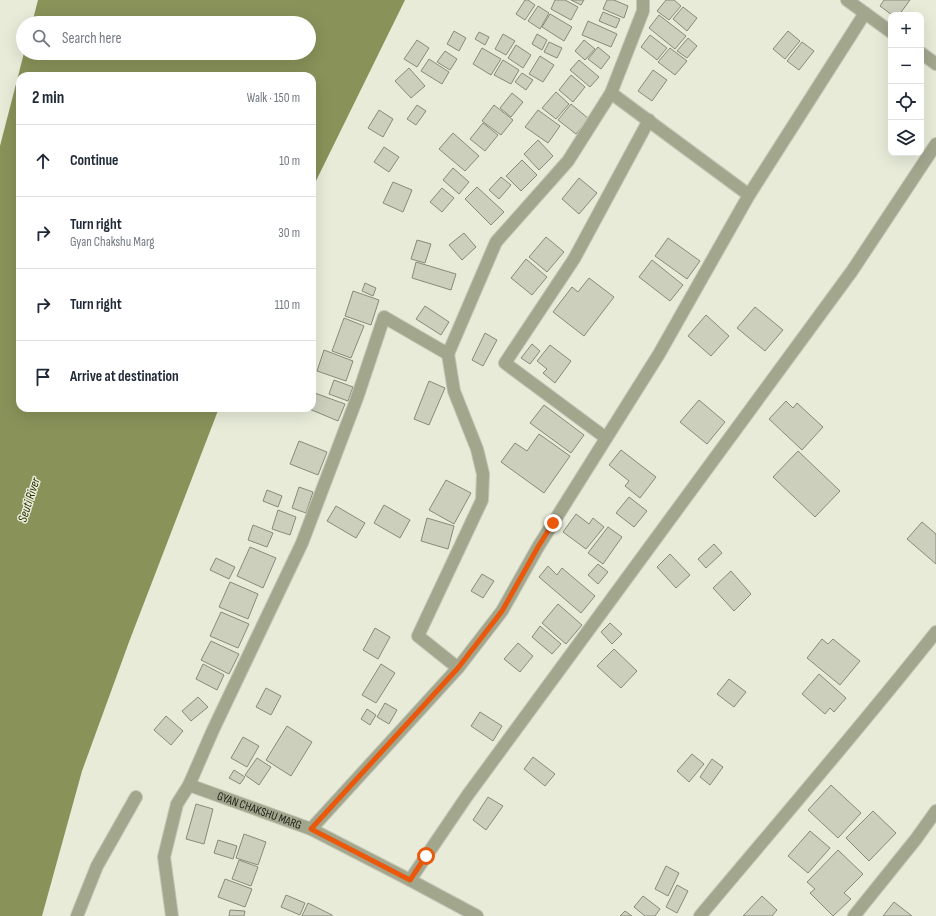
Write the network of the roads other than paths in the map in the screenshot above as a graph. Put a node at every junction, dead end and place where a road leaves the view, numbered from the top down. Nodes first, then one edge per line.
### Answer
1 (643, 0) edge
2 (847, 0) edge
3 (865, 13) junction
4 (888, 30) edge
5 (924, 55) edge
6 (936, 64) edge
7 (611, 93) junction
8 (649, 120) junction
9 (936, 144) edge
10 (750, 195) junction
11 (448, 354) junction
12 (606, 438) junction
13 (936, 632) edge
14 (458, 668) junction
15 (189, 785) junction
16 (136, 797) dead end
17 (936, 811) edge
18 (311, 829) junction
19 (410, 880) junction
20 (77, 916) edge
21 (172, 916) edge
22 (477, 916) edge
23 (700, 916) edge
24 (854, 916) edge

1 - 7 street
2 - 3 street
3 - 4 street
3 - 10 street
5 - 6 street
7 - 8 street
7 - 11 street
8 - 10 street
8 - 12 street
9 - 19 street
10 - 12 street
11 - 14 street
11 - 15 street
12 - 14 street
13 - 23 street
14 - 18 street
15 - 18 street, GYAN CHAKSHU MARG
15 - 21 street
16 - 20 street
17 - 24 street
18 - 19 street, GYAN CHAKSHU MARG
19 - 22 street, GYAN CHAKSHU MARG

